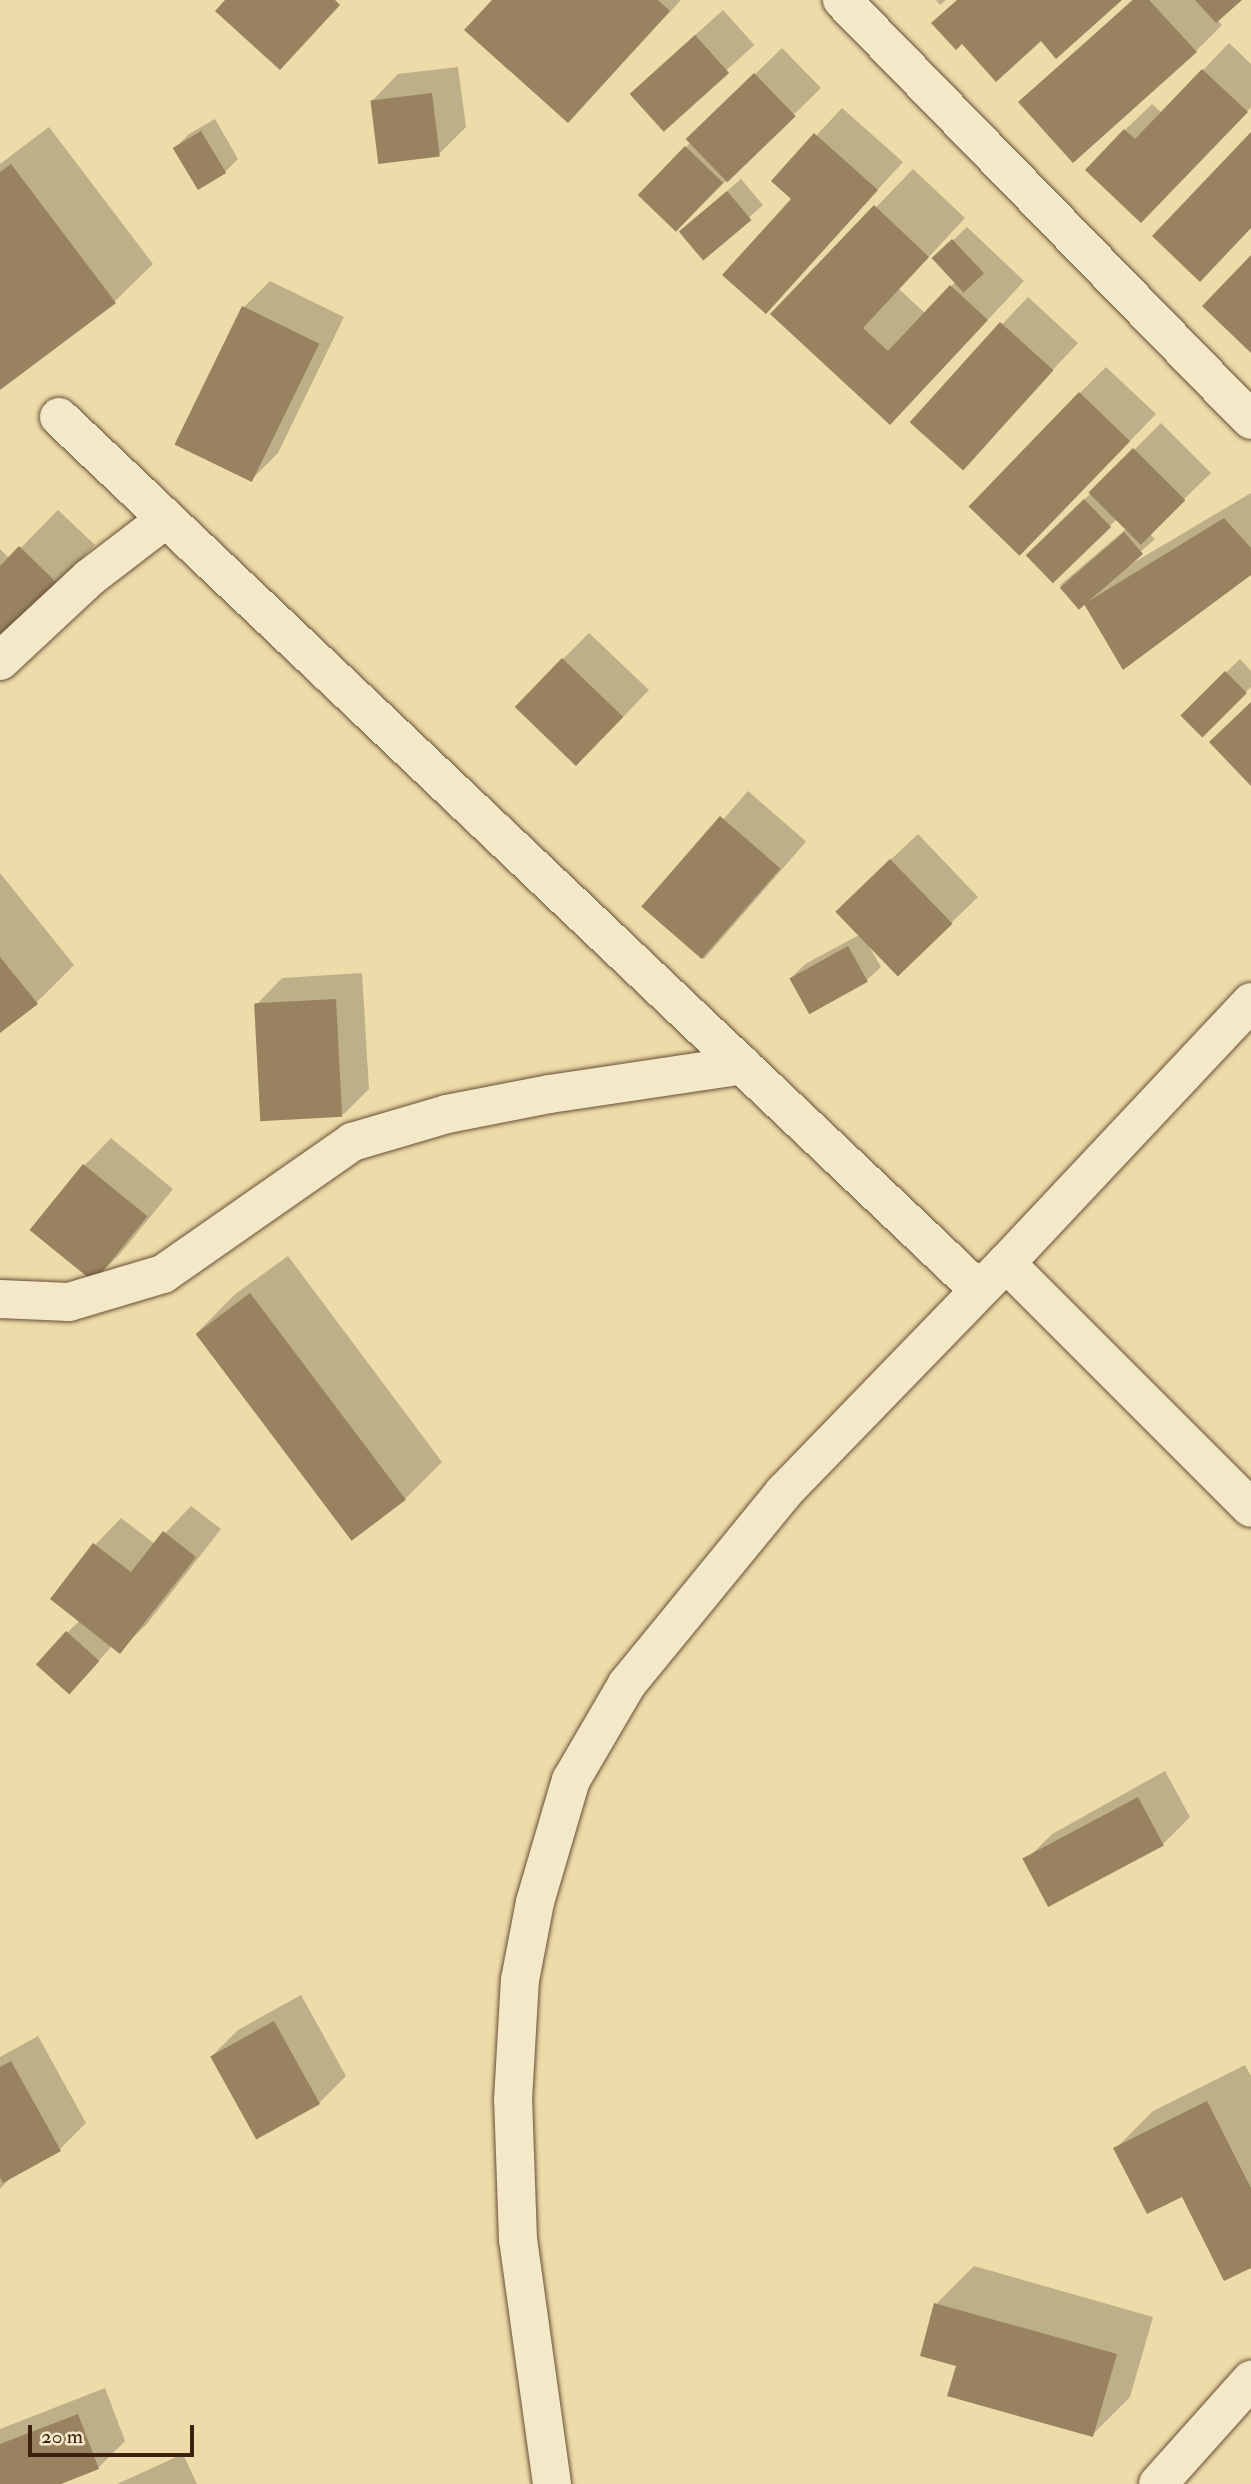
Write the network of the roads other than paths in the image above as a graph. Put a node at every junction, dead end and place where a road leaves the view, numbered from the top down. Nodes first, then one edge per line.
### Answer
1 (842, 0) edge
2 (59, 416) dead end
3 (1251, 420) edge
4 (166, 519) junction
5 (0, 662) edge
6 (1251, 1002) edge
7 (743, 1065) junction
8 (1006, 1263) junction
9 (979, 1290) junction
10 (0, 1299) edge
11 (1251, 1508) edge
12 (1251, 2380) edge
13 (552, 2484) edge
14 (1158, 2484) edge

1 - 3 street
2 - 4 street
4 - 5 street
4 - 7 street
6 - 8 street
7 - 9 street
7 - 10 street
8 - 9 street
8 - 11 street
9 - 13 street
12 - 14 street

